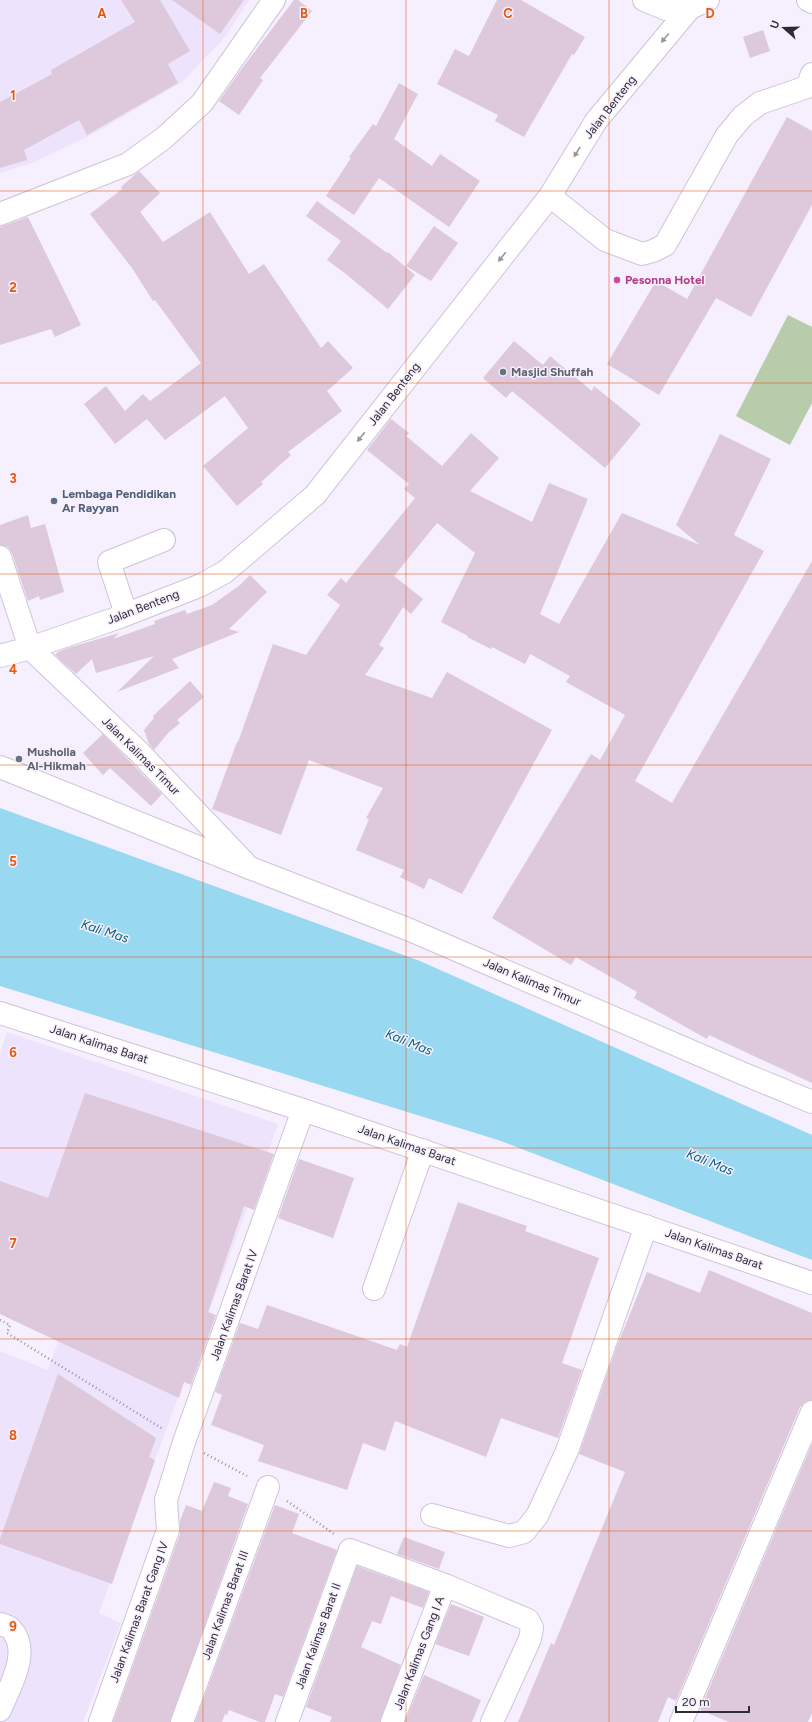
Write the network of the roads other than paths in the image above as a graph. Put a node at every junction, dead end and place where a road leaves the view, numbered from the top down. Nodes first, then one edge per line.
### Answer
1 (274, 0) edge
2 (644, 0) edge
3 (808, 0) edge
4 (812, 2) edge
5 (699, 4) edge
6 (810, 82) edge
7 (550, 196) junction
8 (0, 214) edge
9 (164, 540) dead end
10 (0, 556) edge
11 (126, 614) junction
12 (30, 648) junction
13 (2, 653) edge
14 (2, 764) edge
15 (250, 868) junction
16 (0, 1013) edge
17 (812, 1102) edge
18 (304, 1110) junction
19 (423, 1150) junction
20 (646, 1226) junction
21 (812, 1283) edge
22 (374, 1288) dead end
23 (812, 1412) edge
24 (268, 1487) dead end
25 (166, 1500) joint
26 (432, 1515) dead end
27 (445, 1585) junction
28 (0, 1624) edge
29 (0, 1710) edge
30 (100, 1722) edge
31 (182, 1722) edge
32 (287, 1722) edge
33 (392, 1722) edge
34 (492, 1722) edge
35 (681, 1722) edge

1 - 8 main road
2 - 5 main road
3 - 4 main road
5 -> 7 main road, Jalan Benteng
6 - 7 main road
7 -> 11 main road, Jalan Benteng
9 - 11 main road
10 - 12 main road
11 - 12 main road, Jalan Benteng
12 - 13 main road, Jalan Benteng
12 - 15 main road, Jalan Kalimas Timur
14 - 15 main road, Jalan Kalimas Timur
15 - 17 main road, Jalan Kalimas Timur
16 - 18 main road, Jalan Kalimas Barat
18 - 19 main road, Jalan Kalimas Barat
18 - 25 main road, Jalan Kalimas Barat IV
19 - 20 main road, Jalan Kalimas Barat
19 - 22 main road
20 - 21 main road, Jalan Kalimas Barat
20 - 26 main road
23 - 35 main road
24 - 31 main road, Jalan Kalimas Barat III
25 - 30 main road, Jalan Kalimas Barat Gang IV
27 - 32 main road, Jalan Kalimas Barat II
27 - 33 main road, Jalan Kalimas Gang I A
27 - 34 main road
28 - 29 main road

